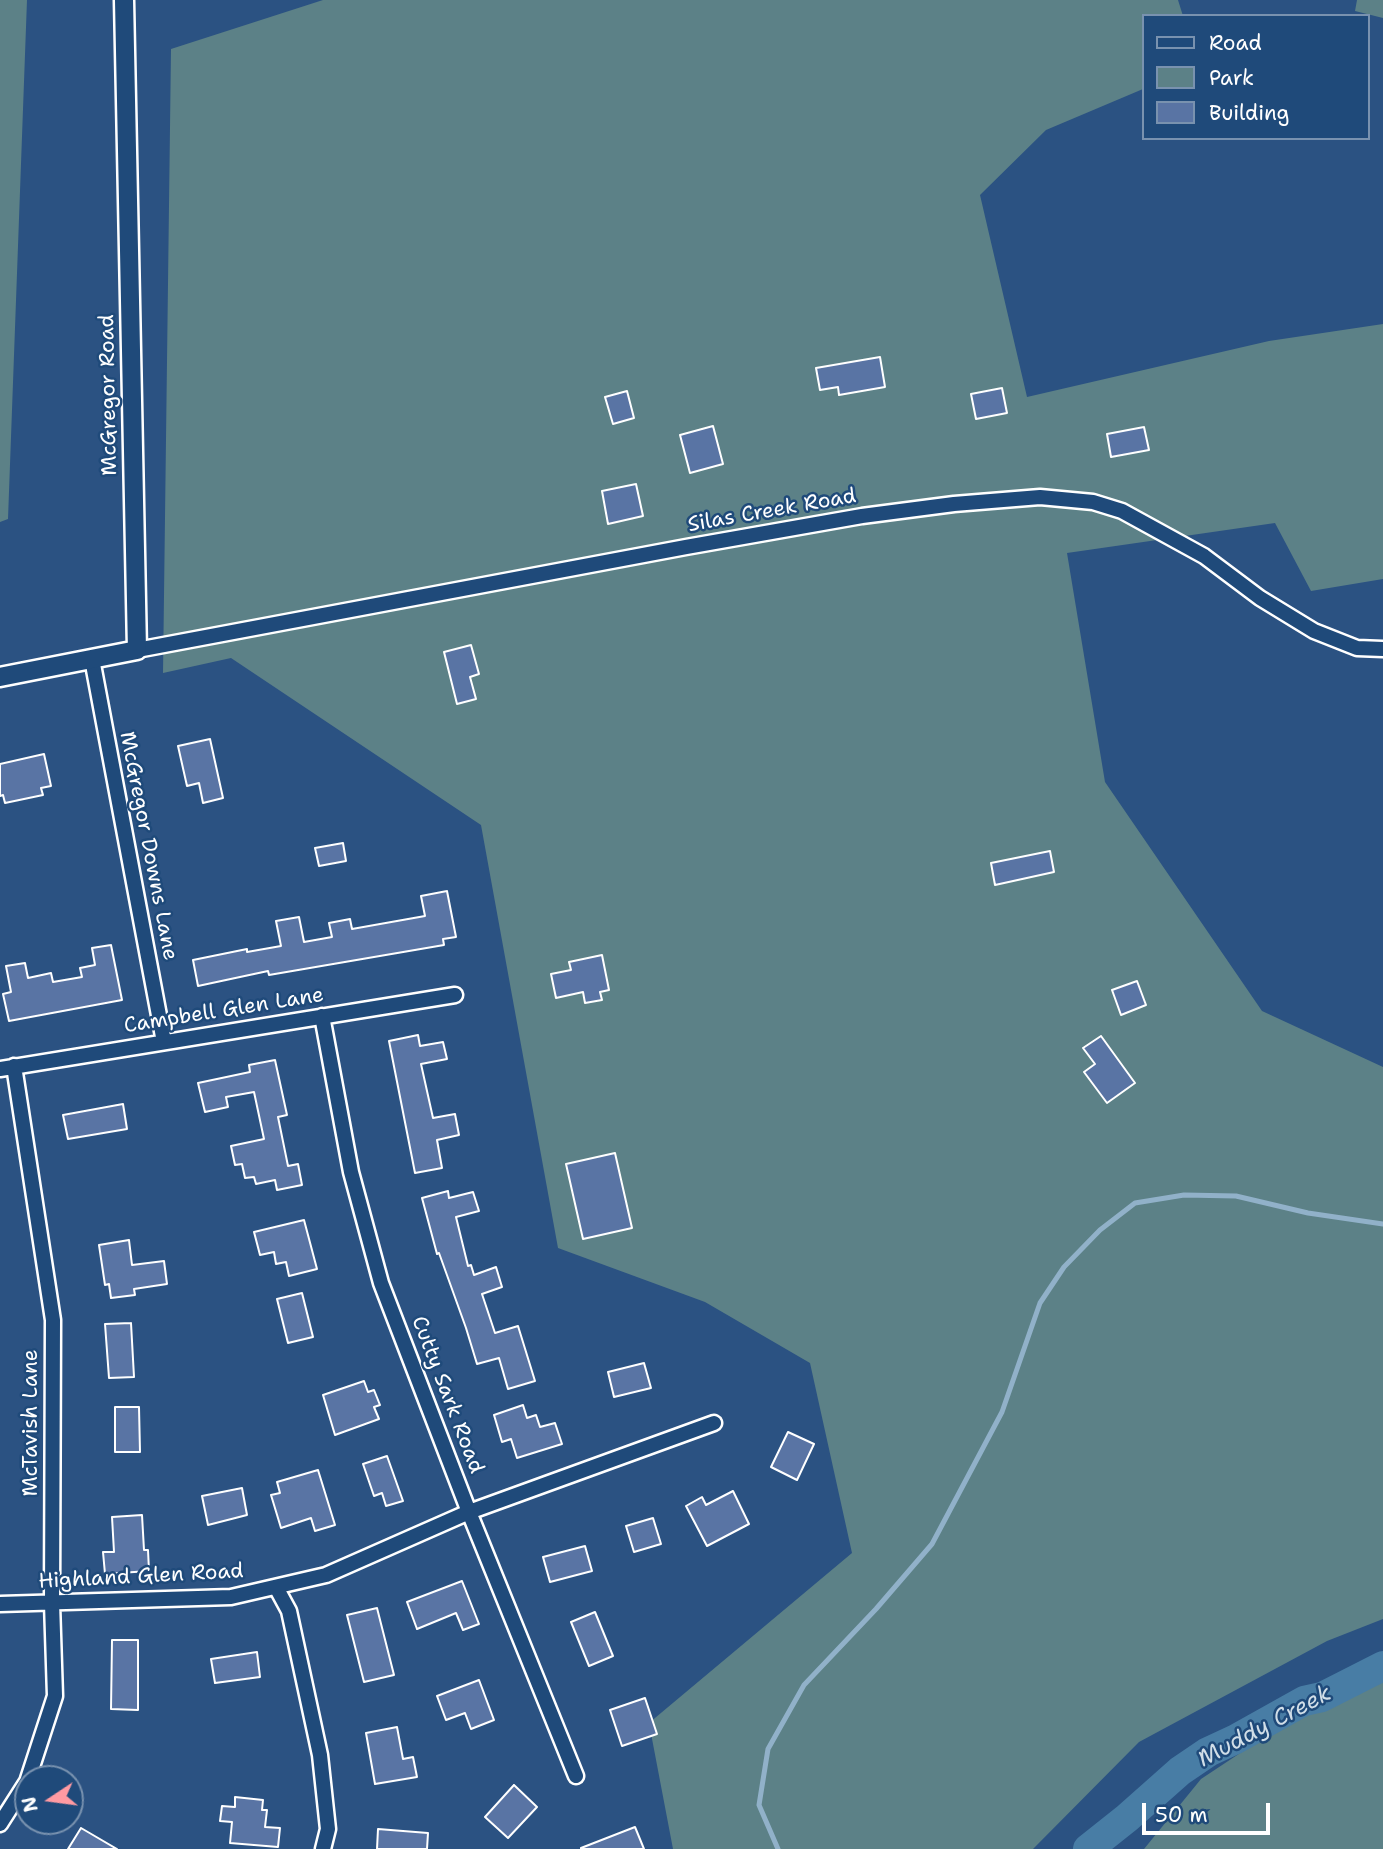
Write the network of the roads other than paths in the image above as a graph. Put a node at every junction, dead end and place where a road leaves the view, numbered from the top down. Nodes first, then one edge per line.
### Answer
1 (124, 0) edge
2 (1383, 649) edge
3 (137, 650) junction
4 (92, 659) junction
5 (0, 677) edge
6 (455, 995) dead end
7 (322, 1016) junction
8 (164, 1042) junction
9 (7, 1068) edge
10 (714, 1423) dead end
11 (470, 1512) junction
12 (276, 1587) junction
13 (52, 1603) junction
14 (0, 1604) edge
15 (33, 1765) edge
16 (576, 1776) dead end
17 (14, 1802) edge
18 (0, 1824) edge
19 (323, 1849) edge

1 - 3 street, McGregor Road
2 - 3 street, Silas Creek Road
3 - 4 street
4 - 5 street
4 - 8 street, McGregor Downs Lane
6 - 7 street, Campbell Glen Lane
7 - 8 street, Campbell Glen Lane
7 - 11 street, Cutty Sark Road
8 - 9 street, Campbell Glen Lane
9 - 13 street, McTavish Lane
10 - 11 street, Highland Glen Road
11 - 12 street, Highland Glen Road
11 - 16 street, Cutty Sark Road
12 - 13 street, Highland Glen Road
12 - 19 street
13 - 14 street, Highland Glen Road
13 - 15 street, McTavish Lane
17 - 18 street, McTavish Lane

